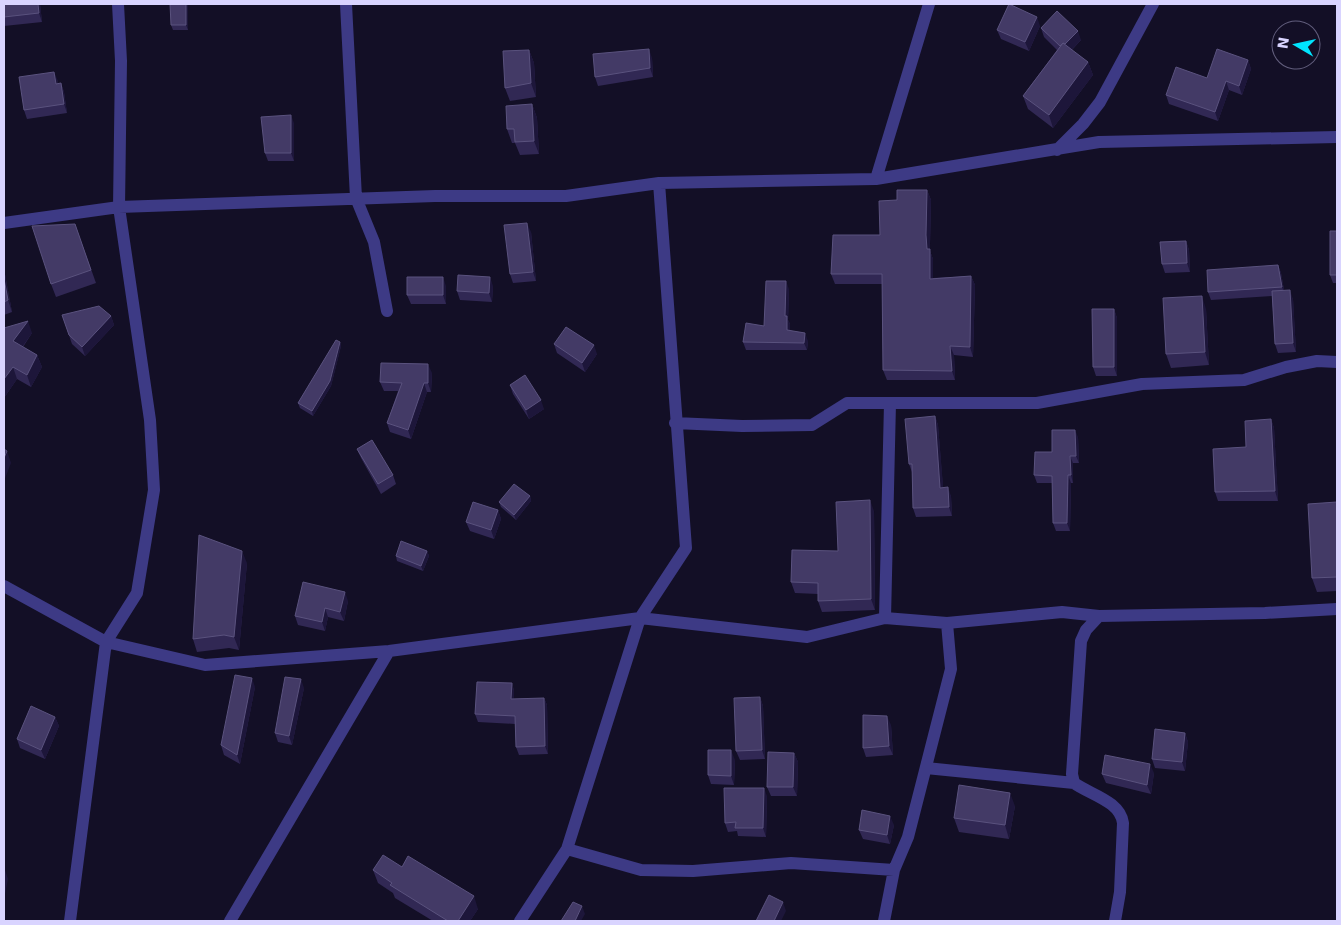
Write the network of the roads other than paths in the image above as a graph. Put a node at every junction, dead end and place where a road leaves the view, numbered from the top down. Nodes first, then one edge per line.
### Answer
1 (118, 4) edge
2 (346, 4) edge
3 (929, 4) edge
4 (1153, 4) edge
5 (1337, 137) edge
6 (1057, 150) junction
7 (876, 179) junction
8 (659, 183) junction
9 (356, 198) junction
10 (119, 207) junction
11 (4, 223) edge
12 (387, 311) dead end
13 (1337, 362) edge
14 (890, 403) junction
15 (676, 423) junction
16 (4, 586) edge
17 (1337, 608) edge
18 (1099, 616) junction
19 (640, 618) junction
20 (885, 618) junction
21 (947, 623) junction
22 (106, 642) junction
23 (388, 651) junction
24 (926, 768) junction
25 (1074, 783) junction
26 (567, 848) junction
27 (894, 870) junction
28 (70, 921) edge
29 (230, 921) edge
30 (520, 921) edge
31 (884, 921) edge
32 (1115, 921) edge

1 - 10 street
2 - 9 street
3 - 7 street
4 - 6 street
5 - 6 street
6 - 7 street
7 - 8 street
8 - 9 street
8 - 15 street
9 - 10 street
9 - 12 street
10 - 11 street
10 - 22 street
13 - 14 street
14 - 15 street
14 - 20 street
15 - 19 street
16 - 22 street
17 - 18 street
18 - 21 street
18 - 25 street
19 - 20 street
19 - 23 street
19 - 26 street
20 - 21 street
21 - 24 street
22 - 23 street
22 - 28 street
23 - 29 street
24 - 25 street
24 - 27 street
25 - 32 street
26 - 27 street
26 - 30 street
27 - 31 street

